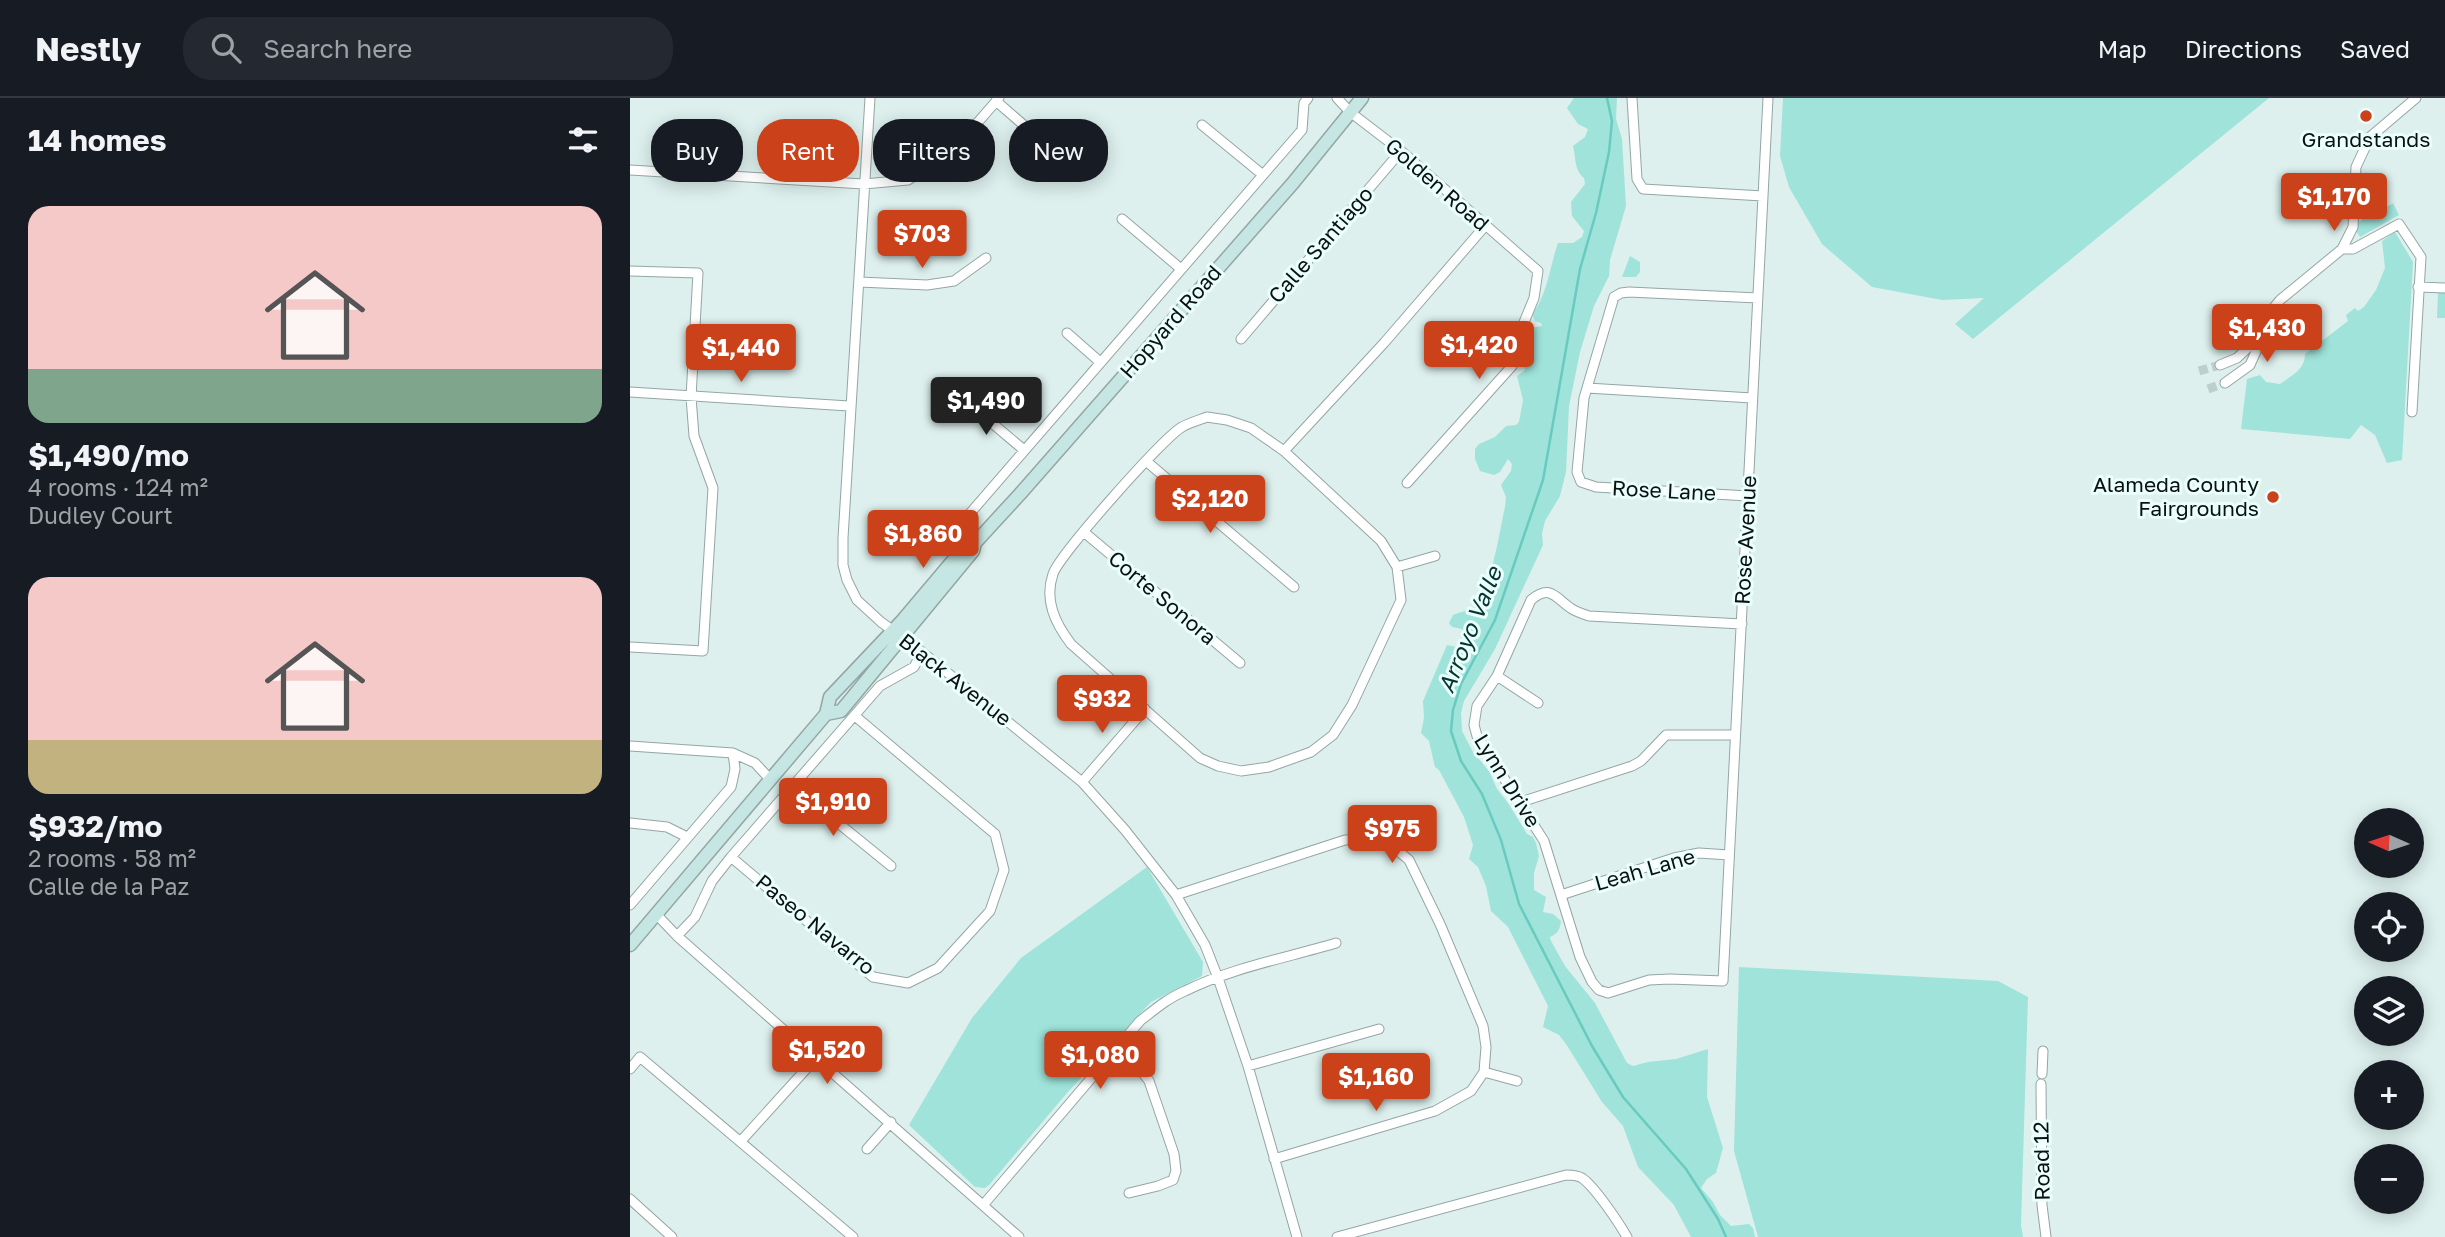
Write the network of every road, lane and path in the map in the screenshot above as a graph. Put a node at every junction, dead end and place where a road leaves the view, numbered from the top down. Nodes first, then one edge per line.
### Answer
1 (870, 98) edge
2 (1308, 98) edge
3 (1337, 98) edge
4 (1363, 98) edge
5 (1632, 98) edge
6 (1768, 98) edge
7 (2416, 98) edge
8 (998, 99) edge
9 (1350, 113) junction
10 (1019, 119) edge
11 (1202, 125) dead end
12 (1401, 151) junction
13 (630, 170) edge
14 (1263, 175) junction
15 (864, 184) junction
16 (1763, 196) junction
17 (1122, 219) dead end
18 (1485, 226) junction
19 (2342, 249) junction
20 (986, 258) dead end
21 (1181, 269) junction
22 (630, 271) edge
23 (859, 282) junction
24 (2418, 286) junction
25 (2445, 288) edge
26 (1758, 298) junction
27 (2266, 317) junction
28 (1067, 333) dead end
29 (1241, 339) dead end
30 (1100, 362) junction
31 (2220, 365) tunnel mouth
32 (2225, 383) tunnel mouth
33 (1587, 388) junction
34 (630, 392) edge
35 (691, 397) junction
36 (1752, 398) junction
37 (967, 402) dead end
38 (849, 406) junction
39 (2412, 412) dead end
40 (1024, 450) junction
41 (1284, 452) junction
42 (1146, 461) junction
43 (1407, 483) dead end
44 (1748, 496) junction
45 (1085, 533) junction
46 (975, 543) junction
47 (1435, 556) dead end
48 (1397, 566) junction
49 (1294, 587) dead end
50 (1742, 624) junction
51 (897, 635) junction
52 (630, 647) edge
53 (922, 652) junction
54 (1240, 663) dead end
55 (1497, 677) junction
56 (1538, 703) dead end
57 (1145, 709) junction
58 (855, 716) junction
59 (1735, 735) junction
60 (630, 746) edge
61 (733, 753) junction
62 (770, 779) junction
63 (1082, 782) junction
64 (794, 787) junction
65 (1521, 802) junction
66 (1391, 820) dead end
67 (630, 823) edge
68 (687, 837) junction
69 (1384, 839) junction
70 (1729, 855) junction
71 (731, 857) junction
72 (891, 866) dead end
73 (1176, 895) junction
74 (1561, 895) junction
75 (630, 905) edge
76 (656, 914) junction
77 (677, 936) junction
78 (1336, 943) dead end
79 (630, 945) edge
80 (1218, 978) junction
81 (1599, 990) joint
82 (1378, 1029) dead end
83 (1116, 1049) junction
84 (2043, 1051) dead end
85 (817, 1057) junction
86 (1248, 1066) junction
87 (630, 1069) edge
88 (1484, 1072) junction
89 (2042, 1074) dead end
90 (1517, 1082) dead end
91 (2041, 1084) dead end
92 (891, 1122) junction
93 (741, 1142) junction
94 (867, 1149) dead end
95 (1274, 1159) junction
96 (1129, 1193) dead end
97 (630, 1199) edge
98 (984, 1203) junction
99 (671, 1237) edge
100 (853, 1237) edge
101 (1019, 1237) edge
102 (1297, 1237) edge
103 (1337, 1237) edge
104 (1627, 1237) edge
105 (2046, 1237) edge

1 - 15 street, Black Avenue
2 - 14 street, Hopyard Road
3 - 9 street, Golden Road
4 - 9 main road, Hopyard Road
5 - 16 street
6 - 16 street, Rose Avenue
7 - 19 street
8 - 10 street
8 - 15 street
9 - 12 street, Golden Road
9 - 46 main road, Hopyard Road
11 - 14 street
12 - 18 street, Golden Road
12 - 29 street, Calle Santiago
13 - 15 street
14 - 21 street, Hopyard Road
15 - 23 street, Black Avenue
16 - 26 street, Rose Avenue
17 - 21 street
18 - 41 street
18 - 43 street, Golden Road
19 - 24 street
19 - 27 street
20 - 23 street
21 - 30 street, Hopyard Road
22 - 35 street
23 - 38 street, Black Avenue
24 - 25 street
24 - 39 street
26 - 33 street
26 - 36 street, Rose Avenue
27 - 31 street
27 - 32 street
28 - 30 street
30 - 40 street, Hopyard Road
33 - 36 street
33 - 44 street, Rose Lane
34 - 35 street
35 - 38 street
35 - 52 street
36 - 44 street, Rose Avenue
37 - 40 street
38 - 51 street, Black Avenue
40 - 46 street, Hopyard Road
41 - 42 street
41 - 48 street
42 - 45 street
42 - 49 street
44 - 50 street, Rose Avenue
45 - 54 street, Corte Sonora
45 - 57 street
46 - 51 main road, Hopyard Road
47 - 48 street
48 - 57 street
50 - 55 street, Lynn Drive
50 - 59 street, Rose Avenue
51 - 53 street, Black Avenue
51 - 62 main road, Hopyard Road
53 - 58 street
53 - 63 street, Black Avenue
55 - 56 street
55 - 65 street, Lynn Drive
57 - 63 street
58 - 64 street
58 - 71 street, Paseo Navarro
59 - 65 street
59 - 70 street, Rose Avenue
60 - 61 street
61 - 62 street
61 - 68 street
62 - 76 main road, Hopyard Road
63 - 73 street, Black Avenue
64 - 71 street
64 - 72 street
65 - 74 street, Lynn Drive
66 - 69 street
67 - 68 street
68 - 75 street
69 - 73 street
69 - 88 street
70 - 74 street, Leah Lane
70 - 81 street, Rose Avenue
71 - 77 street
73 - 80 street, Black Avenue
74 - 81 street, Lynn Drive
76 - 77 street
76 - 79 main road, Hopyard Road
77 - 85 street
78 - 80 street
80 - 83 street
80 - 86 street, Black Avenue
82 - 86 street
83 - 96 street
83 - 98 street
84 - 89 street
85 - 92 street
85 - 93 street
86 - 95 street, Black Avenue
87 - 93 street
88 - 90 street
88 - 95 street
91 - 105 street, Road 12
92 - 94 street
92 - 98 street
93 - 100 street
95 - 102 street, Black Avenue
97 - 99 street
98 - 101 street
103 - 104 street

